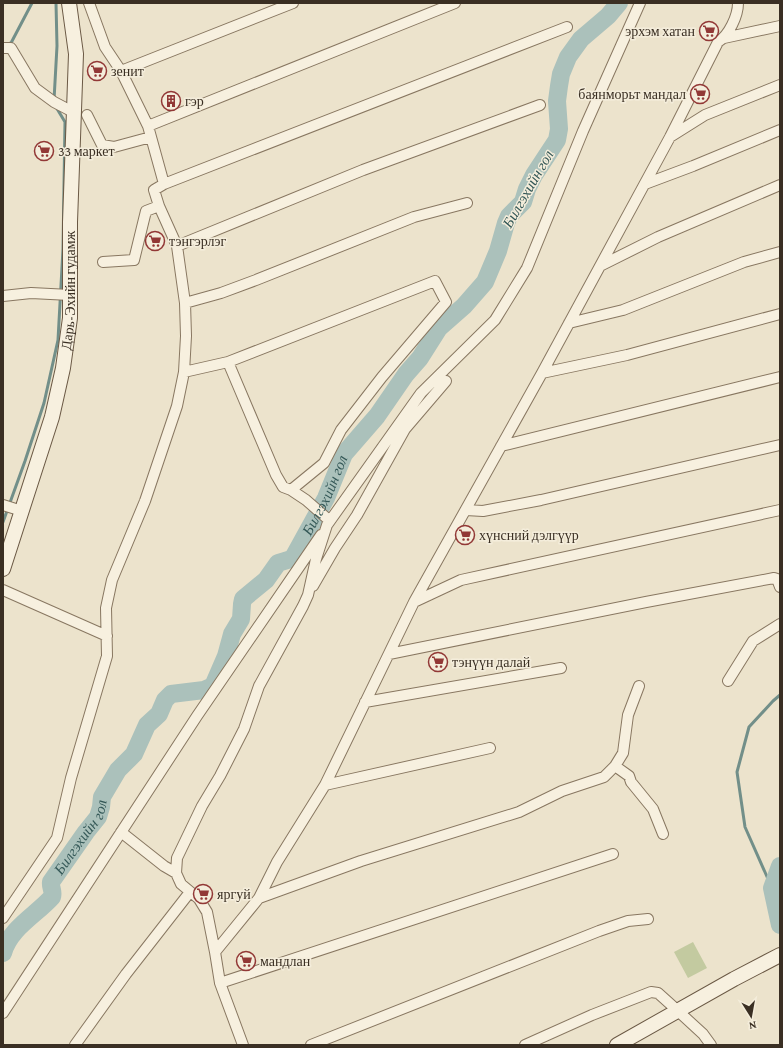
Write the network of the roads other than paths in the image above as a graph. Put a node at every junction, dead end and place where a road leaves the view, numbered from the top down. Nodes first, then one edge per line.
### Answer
1 (69, 3) edge
2 (89, 3) edge
3 (294, 3) edge
4 (454, 3) edge
5 (640, 3) edge
6 (738, 3) edge
7 (780, 26) edge
8 (567, 28) dead end
9 (724, 38) junction
10 (3, 48) edge
11 (121, 71) junction
12 (780, 85) edge
13 (540, 105) dead end
14 (81, 114) junction
15 (148, 126) junction
16 (780, 130) edge
17 (151, 137) junction
18 (670, 137) junction
19 (164, 184) junction
20 (645, 184) junction
21 (780, 185) edge
22 (466, 203) dead end
23 (159, 206) junction
24 (177, 246) junction
25 (780, 252) edge
26 (103, 262) dead end
27 (600, 266) junction
28 (70, 295) junction
29 (3, 296) edge
30 (185, 303) junction
31 (780, 314) edge
32 (569, 324) junction
33 (228, 362) junction
34 (184, 372) junction
35 (542, 373) junction
36 (780, 377) edge
37 (446, 381) dead end
38 (780, 444) edge
39 (501, 446) junction
40 (290, 490) junction
41 (10, 507) edge
42 (466, 510) junction
43 (780, 510) edge
44 (328, 521) junction
45 (3, 568) edge
46 (780, 587) edge
47 (3, 590) edge
48 (308, 595) junction
49 (414, 602) junction
50 (780, 624) edge
51 (107, 636) junction
52 (389, 654) junction
53 (561, 668) dead end
54 (728, 681) dead end
55 (639, 686) dead end
56 (365, 702) junction
57 (490, 748) dead end
58 (615, 766) junction
59 (324, 785) junction
60 (121, 832) junction
61 (663, 834) dead end
62 (613, 854) dead end
63 (176, 873) junction
64 (190, 892) junction
65 (259, 898) junction
66 (3, 918) edge
67 (648, 919) dead end
68 (215, 952) junction
69 (780, 955) edge
70 (220, 983) junction
71 (678, 1010) junction
72 (3, 1013) edge
73 (75, 1045) edge
74 (243, 1045) edge
75 (312, 1045) edge
76 (524, 1045) edge
77 (617, 1045) edge
78 (711, 1045) edge

1 - 14 main road, Дарь-Эхийн гудамж
2 - 11 street
3 - 11 street
4 - 15 street
5 - 44 street
6 - 9 street
7 - 9 street
8 - 19 street
9 - 18 street
10 - 14 street
11 - 15 street
12 - 18 street
13 - 24 street
14 - 17 street
14 - 28 main road, Дарь-Эхийн гудамж
15 - 17 street
16 - 20 street
17 - 19 street
18 - 20 street
19 - 23 street
20 - 27 street
21 - 27 street
22 - 30 street
23 - 24 street
23 - 26 street
24 - 30 street
25 - 32 street
27 - 32 street
28 - 29 street
28 - 41 main road, Дарь-Эхийн гудамж
30 - 34 street
31 - 35 street
32 - 35 street
33 - 34 street
33 - 40 street
33 - 40 street
34 - 51 street
35 - 39 street
36 - 39 street
37 - 48 street
38 - 42 street
39 - 42 street
40 - 44 street
41 - 45 main road, Дарь-Эхийн гудамж
42 - 49 street
43 - 49 street
44 - 48 street
44 - 60 street
46 - 52 street
47 - 51 street
48 - 63 street
49 - 52 street
50 - 54 street
51 - 66 street
52 - 56 street
53 - 56 street
55 - 58 street
56 - 59 street
57 - 59 street
58 - 61 street
58 - 65 street
59 - 65 street
60 - 63 street
60 - 72 street
62 - 70 street
63 - 64 street
64 - 68 street
64 - 73 street
65 - 68 street
67 - 75 street
68 - 70 street
69 - 71 main road
70 - 74 street
71 - 76 street
71 - 77 main road
71 - 78 street

